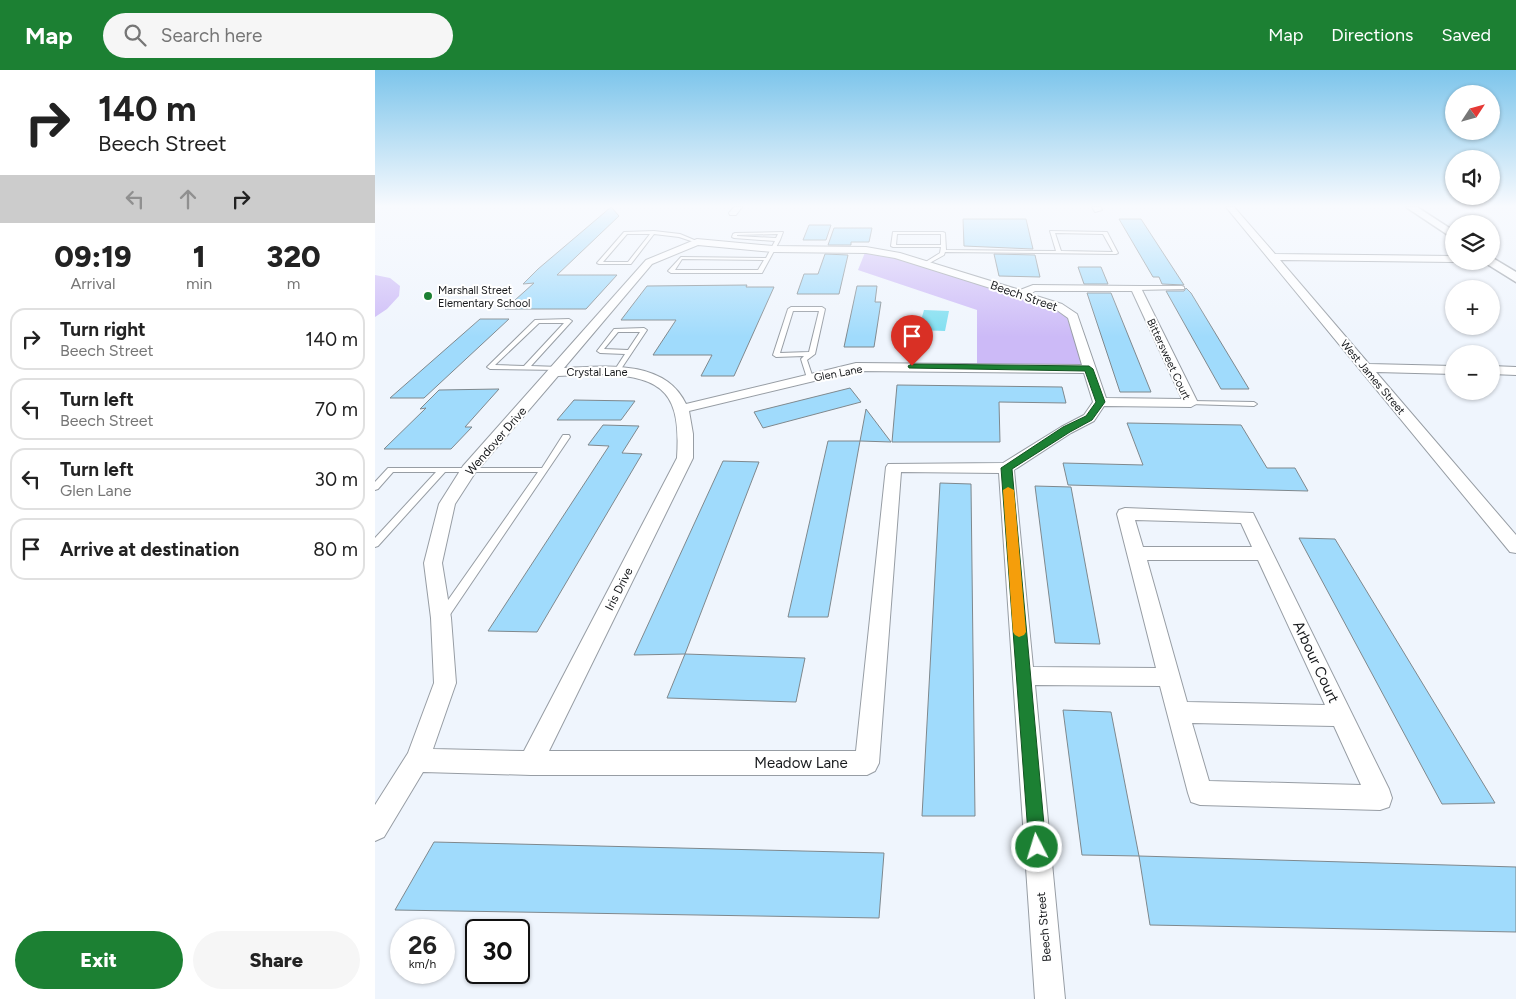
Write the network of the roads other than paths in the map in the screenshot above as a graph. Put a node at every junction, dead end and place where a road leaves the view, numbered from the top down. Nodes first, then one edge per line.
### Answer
1 (610, 250) edge
2 (639, 250) edge
3 (677, 250) edge
4 (769, 250) edge
5 (773, 250) edge
6 (868, 250) edge
7 (942, 250) edge
8 (1012, 250) edge
9 (1115, 250) edge
10 (1268, 250) edge
11 (1059, 252) joint
12 (1274, 257) junction
13 (1445, 259) edge
14 (926, 264) junction
15 (1500, 267) edge
16 (1516, 278) edge
17 (1136, 288) junction
18 (1182, 288) dead end
19 (1021, 294) junction
20 (629, 352) junction
21 (812, 354) junction
22 (526, 368) junction
23 (1366, 368) junction
24 (1089, 369) junction
25 (557, 370) junction
26 (1445, 370) edge
27 (1500, 370) edge
28 (617, 371) junction
29 (1516, 371) edge
30 (810, 378) junction
31 (1100, 402) junction
32 (1191, 403) junction
33 (1254, 404) dead end
34 (681, 410) junction
35 (566, 437) dead end
36 (1007, 468) junction
37 (469, 470) junction
38 (544, 470) junction
39 (442, 471) junction
40 (375, 487) edge
41 (375, 544) edge
42 (1516, 547) edge
43 (1265, 553) junction
44 (1136, 554) junction
45 (441, 618) junction
46 (1023, 676) junction
47 (1169, 677) junction
48 (1179, 712) junction
49 (1341, 716) junction
50 (417, 760) junction
51 (531, 763) junction
52 (375, 828) edge
53 (1050, 999) edge

1 - 2 lane
3 - 25 street, Wendover Drive
4 - 5 lane
6 - 14 street, Beech Street
7 - 14 lane
8 - 11 lane
9 - 11 lane
10 - 12 street, West James Street
12 - 13 street
12 - 23 street, West James Street
14 - 19 street, Beech Street
15 - 16 street
17 - 18 lane
17 - 19 street
17 - 32 street, Bittersweet Court
19 - 24 street, Beech Street
20 - 20 lane
20 - 28 lane
21 - 21 lane
21 - 30 lane
22 - 22 lane
22 - 25 lane
23 - 26 street
23 - 42 street, West James Street
24 - 30 street, Glen Lane
24 - 31 street, Beech Street
25 - 28 street, Crystal Lane
25 - 37 street, Wendover Drive
27 - 29 street
28 - 34 street, Crystal Lane
30 - 34 street, Glen Lane
31 - 32 street, Bittersweet Court
31 - 36 street
32 - 33 lane
34 - 51 street, Iris Drive
35 - 38 lane
36 - 46 street, Beech Street
36 - 51 street, Meadow Lane
37 - 38 lane
37 - 39 lane
37 - 45 street, Wendover Drive
38 - 45 lane
39 - 40 lane
39 - 41 lane
43 - 44 street
43 - 44 street, Arbour Court
43 - 49 street, Arbour Court
44 - 47 street, Arbour Court
45 - 50 street, Wendover Drive
46 - 47 street
46 - 53 street, Beech Street
47 - 48 street, Arbour Court
48 - 49 street
48 - 49 street, Arbour Court
50 - 51 street, Meadow Lane
50 - 52 street, Wendover Drive

